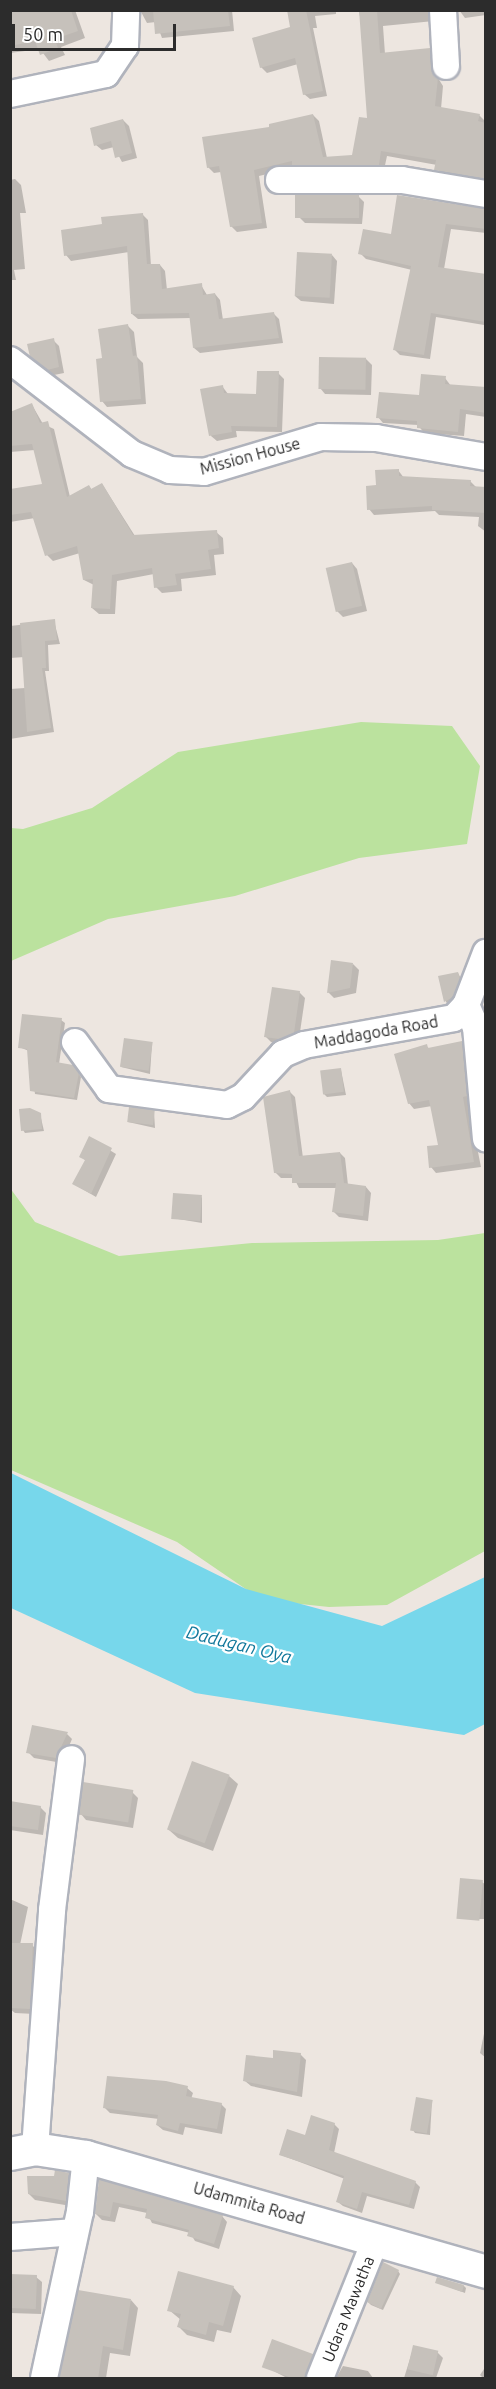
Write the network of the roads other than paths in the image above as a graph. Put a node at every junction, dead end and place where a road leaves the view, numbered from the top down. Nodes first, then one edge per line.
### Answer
1 (126, 10) edge
2 (443, 10) edge
3 (446, 66) dead end
4 (10, 94) edge
5 (279, 180) dead end
6 (486, 194) edge
7 (10, 360) edge
8 (486, 457) edge
9 (486, 953) edge
10 (466, 1005) junction
11 (75, 1042) dead end
12 (486, 1139) edge
13 (71, 1758) dead end
14 (23, 2152) edge
15 (86, 2157) junction
16 (75, 2232) junction
17 (10, 2237) edge
18 (376, 2240) junction
19 (486, 2272) edge
20 (44, 2379) edge
21 (320, 2379) edge

1 - 4 street
2 - 3 street
5 - 6 street
7 - 8 street, Mission House
9 - 10 street
10 - 11 street, Maddagoda Road
10 - 12 street
13 - 14 street
14 - 15 street, Udammita Road
15 - 16 street
15 - 18 street, Udammita Road
16 - 17 street
16 - 20 street
18 - 19 street, Udammita Road
18 - 21 street, Udara Mawatha

